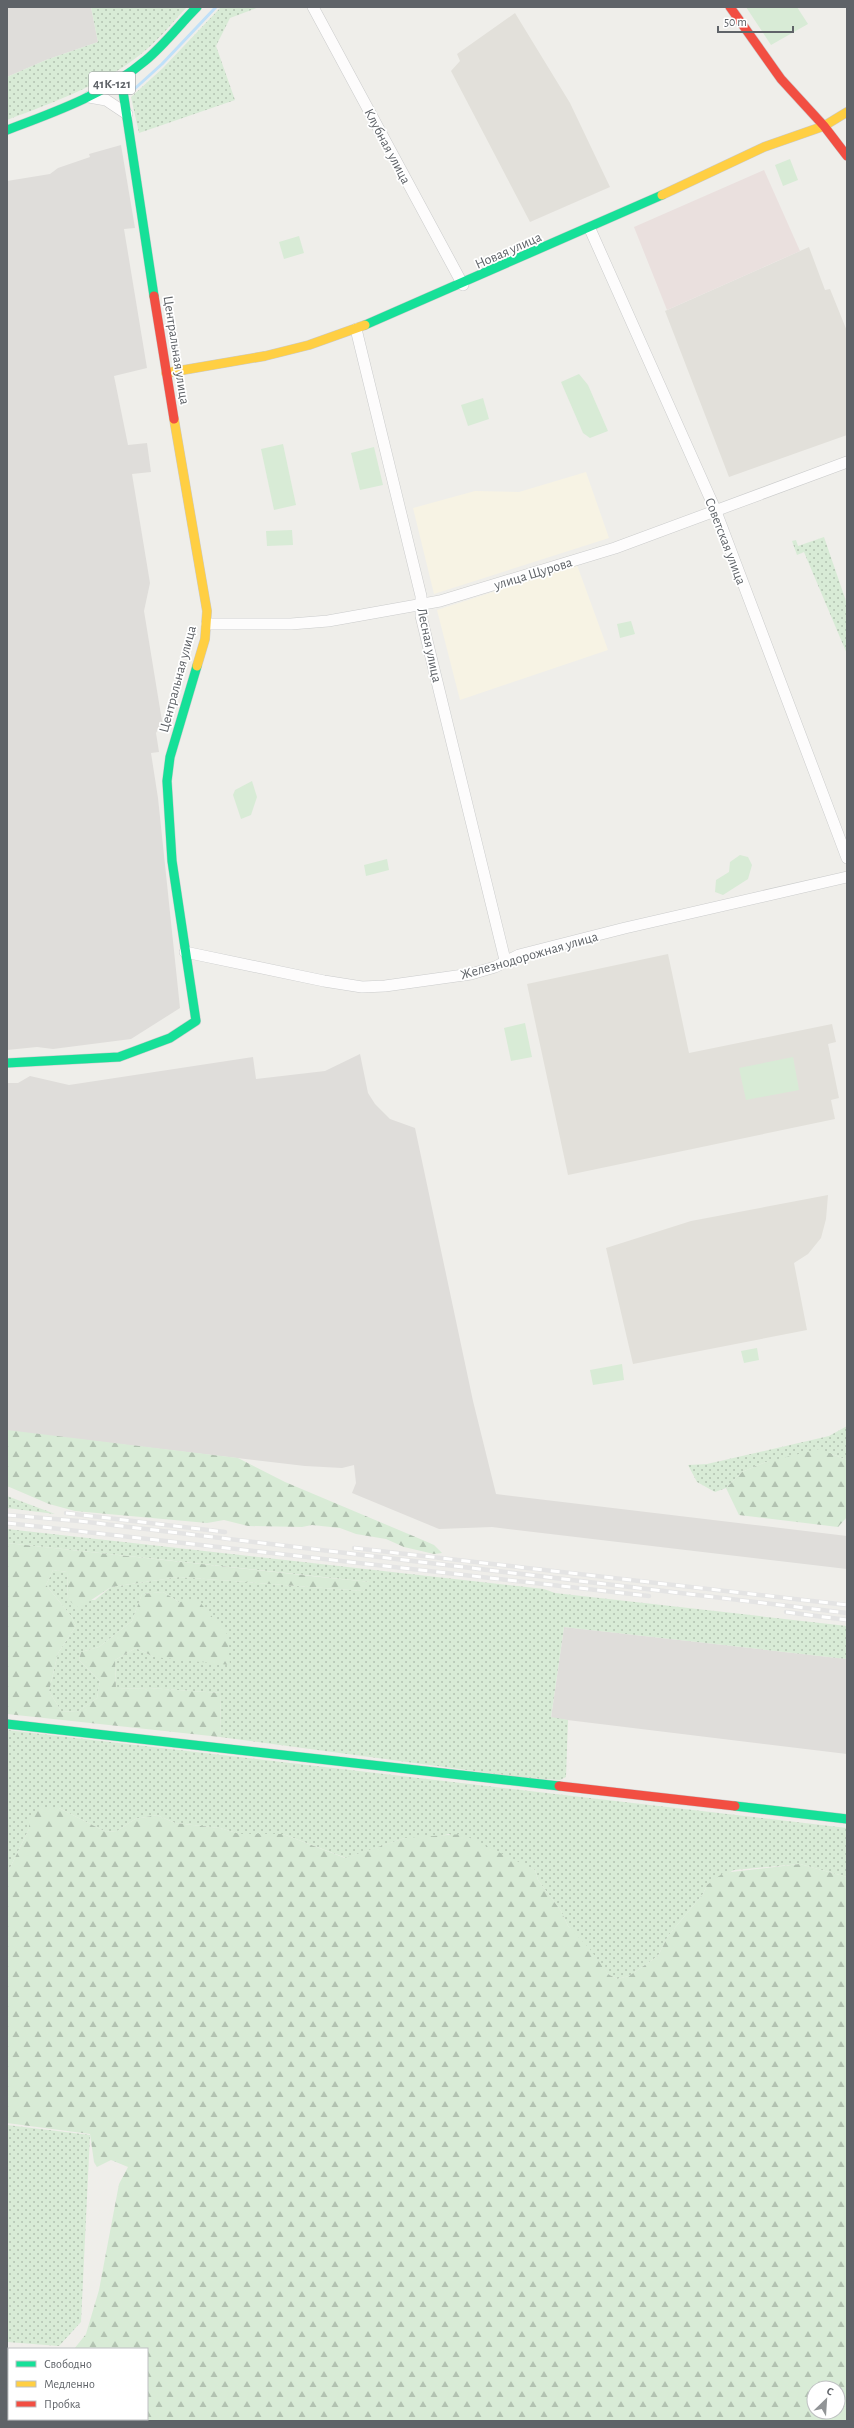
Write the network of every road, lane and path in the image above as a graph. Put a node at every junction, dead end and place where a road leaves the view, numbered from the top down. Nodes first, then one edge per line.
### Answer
1 (197, 7) edge
2 (313, 7) edge
3 (730, 7) edge
4 (121, 78) junction
5 (86, 96) junction
6 (847, 112) edge
7 (127, 114) junction
8 (824, 126) junction
9 (7, 130) edge
10 (847, 156) edge
11 (590, 229) junction
12 (463, 285) junction
13 (356, 329) junction
14 (166, 373) junction
15 (847, 462) edge
16 (715, 510) junction
17 (421, 605) junction
18 (207, 624) junction
19 (847, 858) edge
20 (847, 877) edge
21 (185, 952) junction
22 (505, 960) junction
23 (7, 1064) edge
24 (7, 1724) edge
25 (847, 1819) edge

1 - 4 street, 41К-121
2 - 12 street, Клубная улица
3 - 8 street
4 - 5 street, 41К-121
4 - 7 street, Центральная улица
5 - 7 street
5 - 9 street, 41К-121
6 - 8 street, Новая улица
7 - 14 street, Центральная улица
8 - 10 street
8 - 11 street, Новая улица
11 - 12 street, Новая улица
11 - 16 street, Советская улица
12 - 13 street, Новая улица
13 - 14 street, Новая улица
13 - 17 street, Лесная улица
14 - 18 street, Центральная улица
15 - 16 street, улица Щурова
16 - 17 street, улица Щурова
16 - 19 street, Советская улица
17 - 18 street, улица Щурова
17 - 22 street, Лесная улица
18 - 21 street, Центральная улица
20 - 22 street, Железнодорожная улица
21 - 22 street, Железнодорожная улица
21 - 23 street, Центральная улица
24 - 25 street

